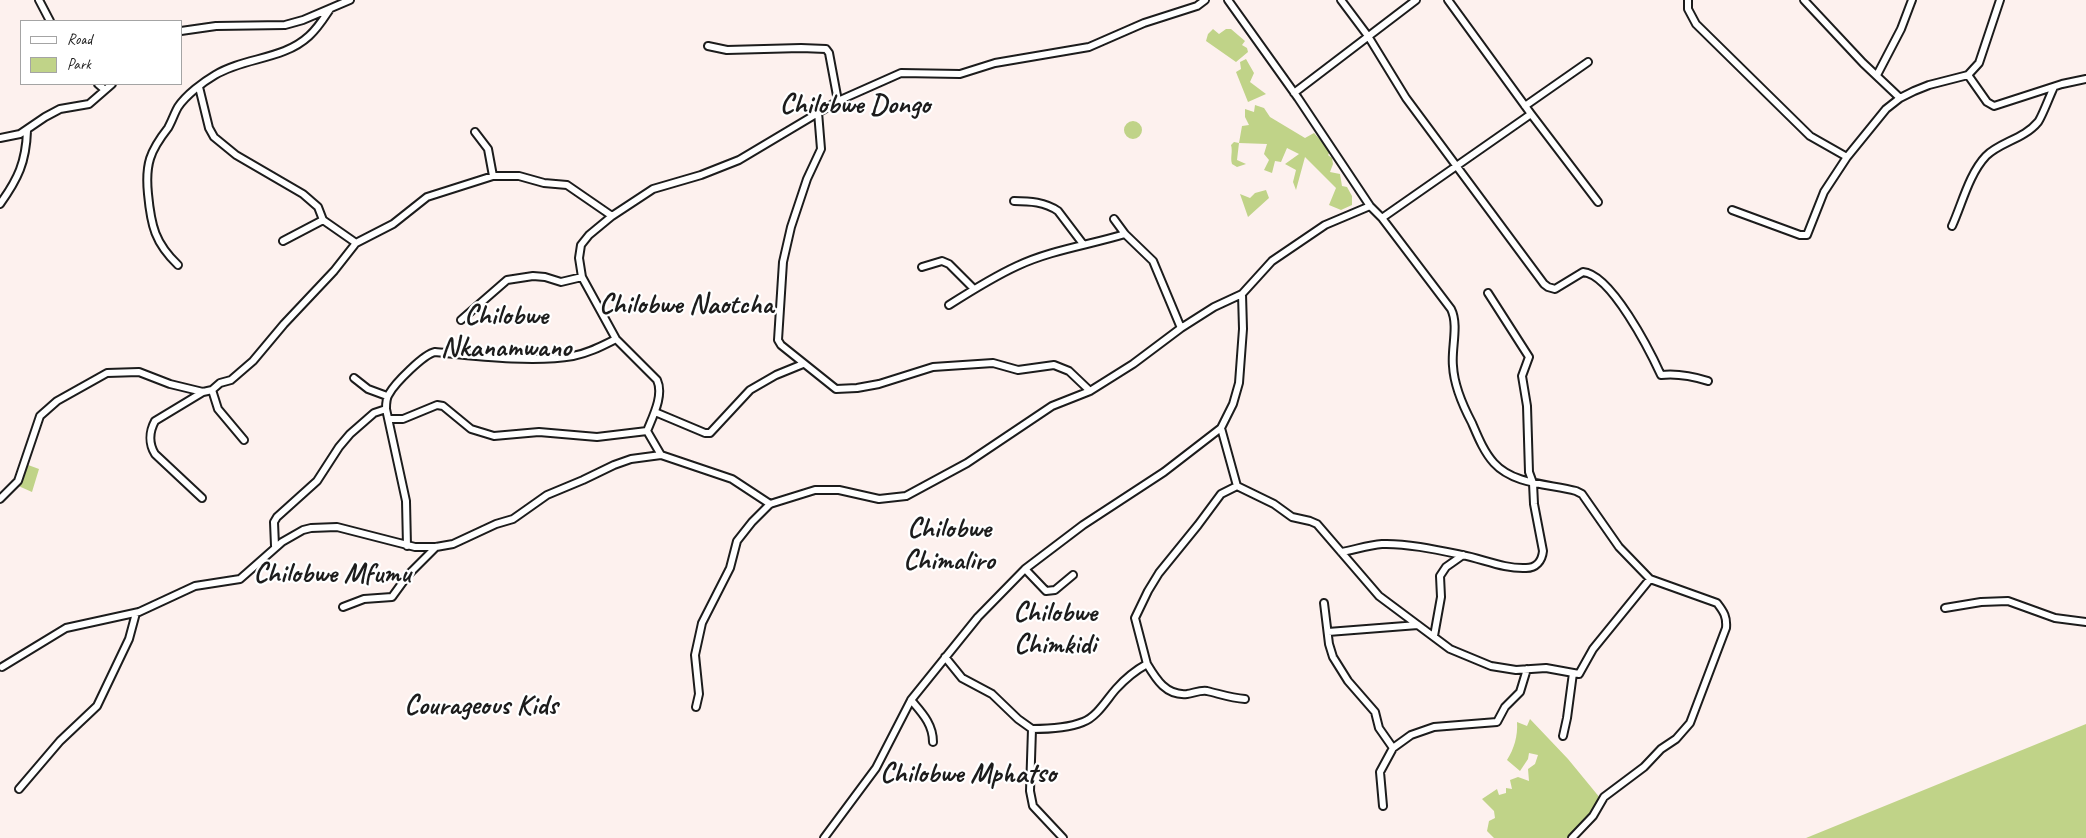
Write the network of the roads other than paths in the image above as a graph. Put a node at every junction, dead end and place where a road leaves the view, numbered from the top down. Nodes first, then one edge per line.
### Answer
1 (39, 0) edge
2 (350, 0) edge
3 (1205, 0) edge
4 (1228, 0) edge
5 (1340, 0) edge
6 (1416, 0) edge
7 (1448, 0) edge
8 (1688, 0) edge
9 (1804, 0) edge
10 (1912, 0) edge
11 (2000, 0) edge
12 (330, 8) junction
13 (49, 20) edge
14 (182, 31) edge
15 (1368, 36) junction
16 (708, 46) dead end
17 (1588, 62) dead end
18 (1968, 75) junction
19 (1877, 76) junction
20 (2086, 79) edge
21 (99, 85) edge
22 (111, 85) edge
23 (199, 87) junction
24 (2054, 87) junction
25 (105, 90) junction
26 (1294, 93) junction
27 (1900, 98) junction
28 (838, 101) junction
29 (1525, 106) junction
30 (818, 112) junction
31 (1531, 114) junction
32 (27, 130) junction
33 (475, 132) dead end
34 (0, 138) edge
35 (1846, 157) junction
36 (1456, 167) junction
37 (493, 176) junction
38 (1014, 201) dead end
39 (1598, 202) dead end
40 (0, 204) edge
41 (1370, 206) junction
42 (1732, 210) dead end
43 (612, 216) junction
44 (1382, 218) junction
45 (1114, 219) dead end
46 (323, 220) junction
47 (1952, 226) dead end
48 (1125, 234) junction
49 (283, 241) dead end
50 (356, 243) junction
51 (1083, 244) junction
52 (178, 265) dead end
53 (922, 267) dead end
54 (582, 277) junction
55 (974, 289) junction
56 (1488, 293) dead end
57 (1242, 294) junction
58 (949, 305) dead end
59 (461, 320) dead end
60 (1181, 328) junction
61 (616, 339) junction
62 (803, 364) junction
63 (354, 378) dead end
64 (1708, 381) dead end
65 (212, 390) junction
66 (1090, 391) junction
67 (203, 392) junction
68 (387, 396) junction
69 (386, 409) junction
70 (655, 412) junction
71 (389, 419) junction
72 (1221, 428) junction
73 (647, 430) junction
74 (244, 440) dead end
75 (661, 455) junction
76 (1534, 483) junction
77 (1237, 486) junction
78 (202, 498) dead end
79 (0, 499) edge
80 (770, 504) junction
81 (275, 546) junction
82 (407, 546) junction
83 (436, 547) junction
84 (1341, 552) junction
85 (1463, 555) junction
86 (1025, 569) junction
87 (1073, 575) dead end
88 (1650, 579) junction
89 (1324, 602) dead end
90 (343, 608) dead end
91 (1945, 608) dead end
92 (136, 613) junction
93 (2086, 622) edge
94 (1418, 624) junction
95 (1328, 632) junction
96 (1434, 636) junction
97 (945, 657) junction
98 (1147, 664) junction
99 (2, 667) dead end
100 (1527, 669) junction
101 (1573, 673) junction
102 (1245, 699) dead end
103 (911, 700) junction
104 (696, 707) dead end
105 (1032, 729) junction
106 (1563, 736) dead end
107 (933, 742) dead end
108 (1393, 748) junction
109 (20, 789) dead end
110 (1383, 806) dead end
111 (824, 838) edge
112 (1063, 838) edge
113 (1572, 838) edge

1 - 13 street
2 - 12 street
3 - 28 street
4 - 26 street
5 - 15 street
6 - 15 street
7 - 29 street
8 - 35 street
9 - 19 street
10 - 19 street
11 - 18 street
12 - 14 street
12 - 23 street
15 - 26 street
15 - 36 street
16 - 28 street
17 - 29 street
18 - 24 street
18 - 27 street
19 - 27 street
20 - 24 street
21 - 25 street
22 - 25 street
23 - 46 street
23 - 52 street
24 - 47 street
25 - 32 street
26 - 41 street
27 - 35 street
28 - 30 street
29 - 31 street
30 - 43 street
30 - 62 street
31 - 36 street
31 - 39 street
32 - 34 street
32 - 40 street
33 - 37 street
35 - 42 street
36 - 44 street
36 - 64 street
37 - 43 street
37 - 50 street
38 - 51 street
41 - 44 street
41 - 57 street
43 - 54 street
44 - 76 street
45 - 48 street
46 - 49 street
46 - 50 street
48 - 51 street
48 - 60 street
50 - 65 street
51 - 55 street
53 - 55 street
54 - 59 street
54 - 61 street
55 - 58 street
56 - 76 street
57 - 60 street
57 - 72 street
60 - 66 street
61 - 68 street
61 - 70 street
62 - 66 street
62 - 70 street
63 - 68 street
65 - 67 street
65 - 74 street
66 - 80 street
67 - 78 street
67 - 79 street
68 - 69 street
69 - 71 street
69 - 81 street
70 - 73 street
71 - 73 street
71 - 82 street
72 - 77 street
72 - 86 street
73 - 75 street
75 - 80 street
75 - 83 street
76 - 85 street
76 - 88 street
77 - 84 street
77 - 98 street
80 - 104 street
81 - 82 street
81 - 92 street
82 - 83 street
83 - 90 street
84 - 85 street
84 - 94 street
85 - 96 street
86 - 87 street
86 - 97 street
88 - 101 street
88 - 113 street
89 - 95 street
91 - 93 street
92 - 99 street
92 - 109 street
94 - 95 street
94 - 96 street
95 - 108 street
96 - 100 street
97 - 103 street
97 - 105 street
98 - 102 street
98 - 105 street
100 - 101 street
100 - 108 street
101 - 106 street
103 - 107 street
103 - 111 street
105 - 112 street
108 - 110 street

